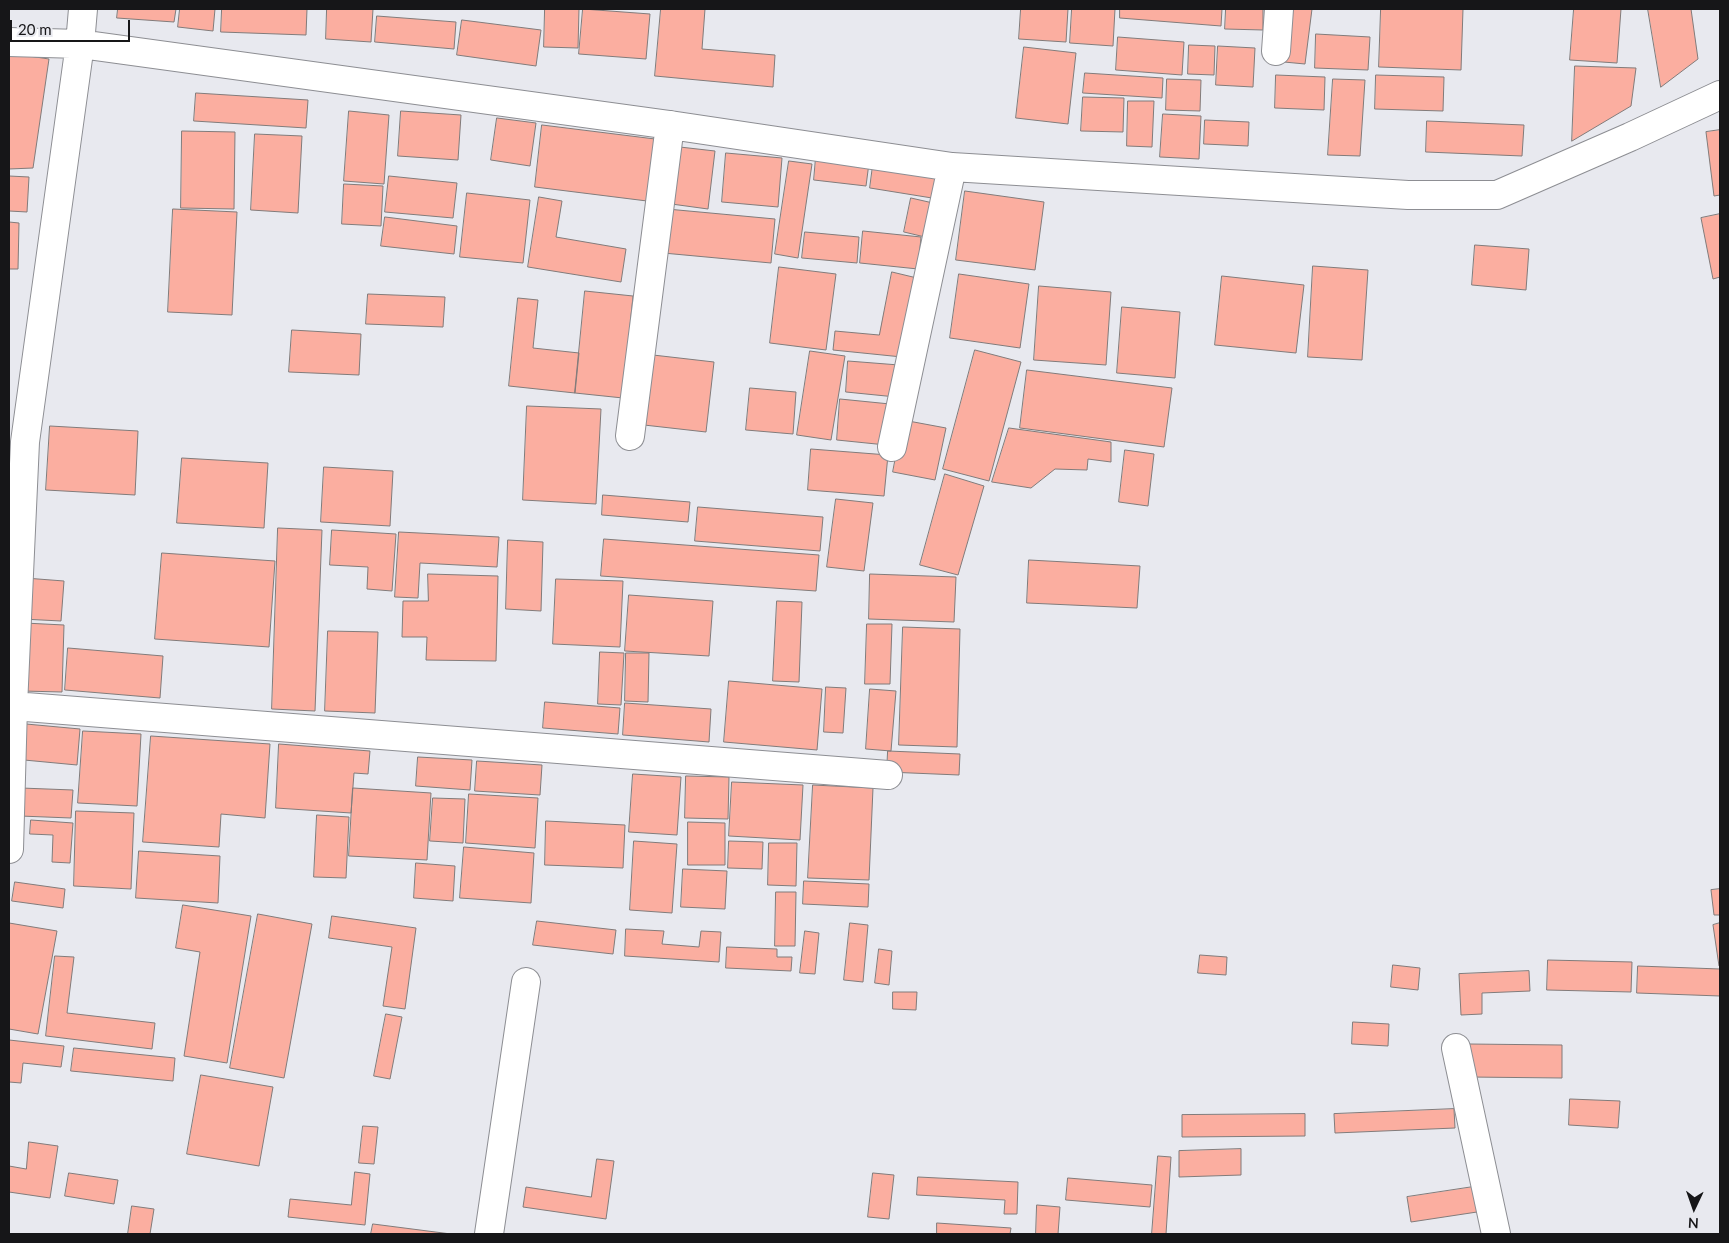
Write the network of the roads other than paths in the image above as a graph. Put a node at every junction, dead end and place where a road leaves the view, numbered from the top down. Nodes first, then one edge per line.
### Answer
1 (84, 9) edge
2 (1280, 9) edge
3 (9, 42) edge
4 (80, 44) junction
5 (1276, 51) dead end
6 (1720, 95) edge
7 (670, 126) junction
8 (952, 167) junction
9 (630, 436) dead end
10 (892, 447) dead end
11 (13, 706) junction
12 (888, 775) dead end
13 (9, 849) edge
14 (526, 982) dead end
15 (1456, 1048) dead end
16 (489, 1234) edge
17 (1496, 1234) edge

1 - 4 street
2 - 5 street
3 - 4 street
4 - 7 street
4 - 11 street
6 - 8 street
7 - 8 street
7 - 9 street
8 - 10 street
11 - 12 street
11 - 13 street
14 - 16 street
15 - 17 street

